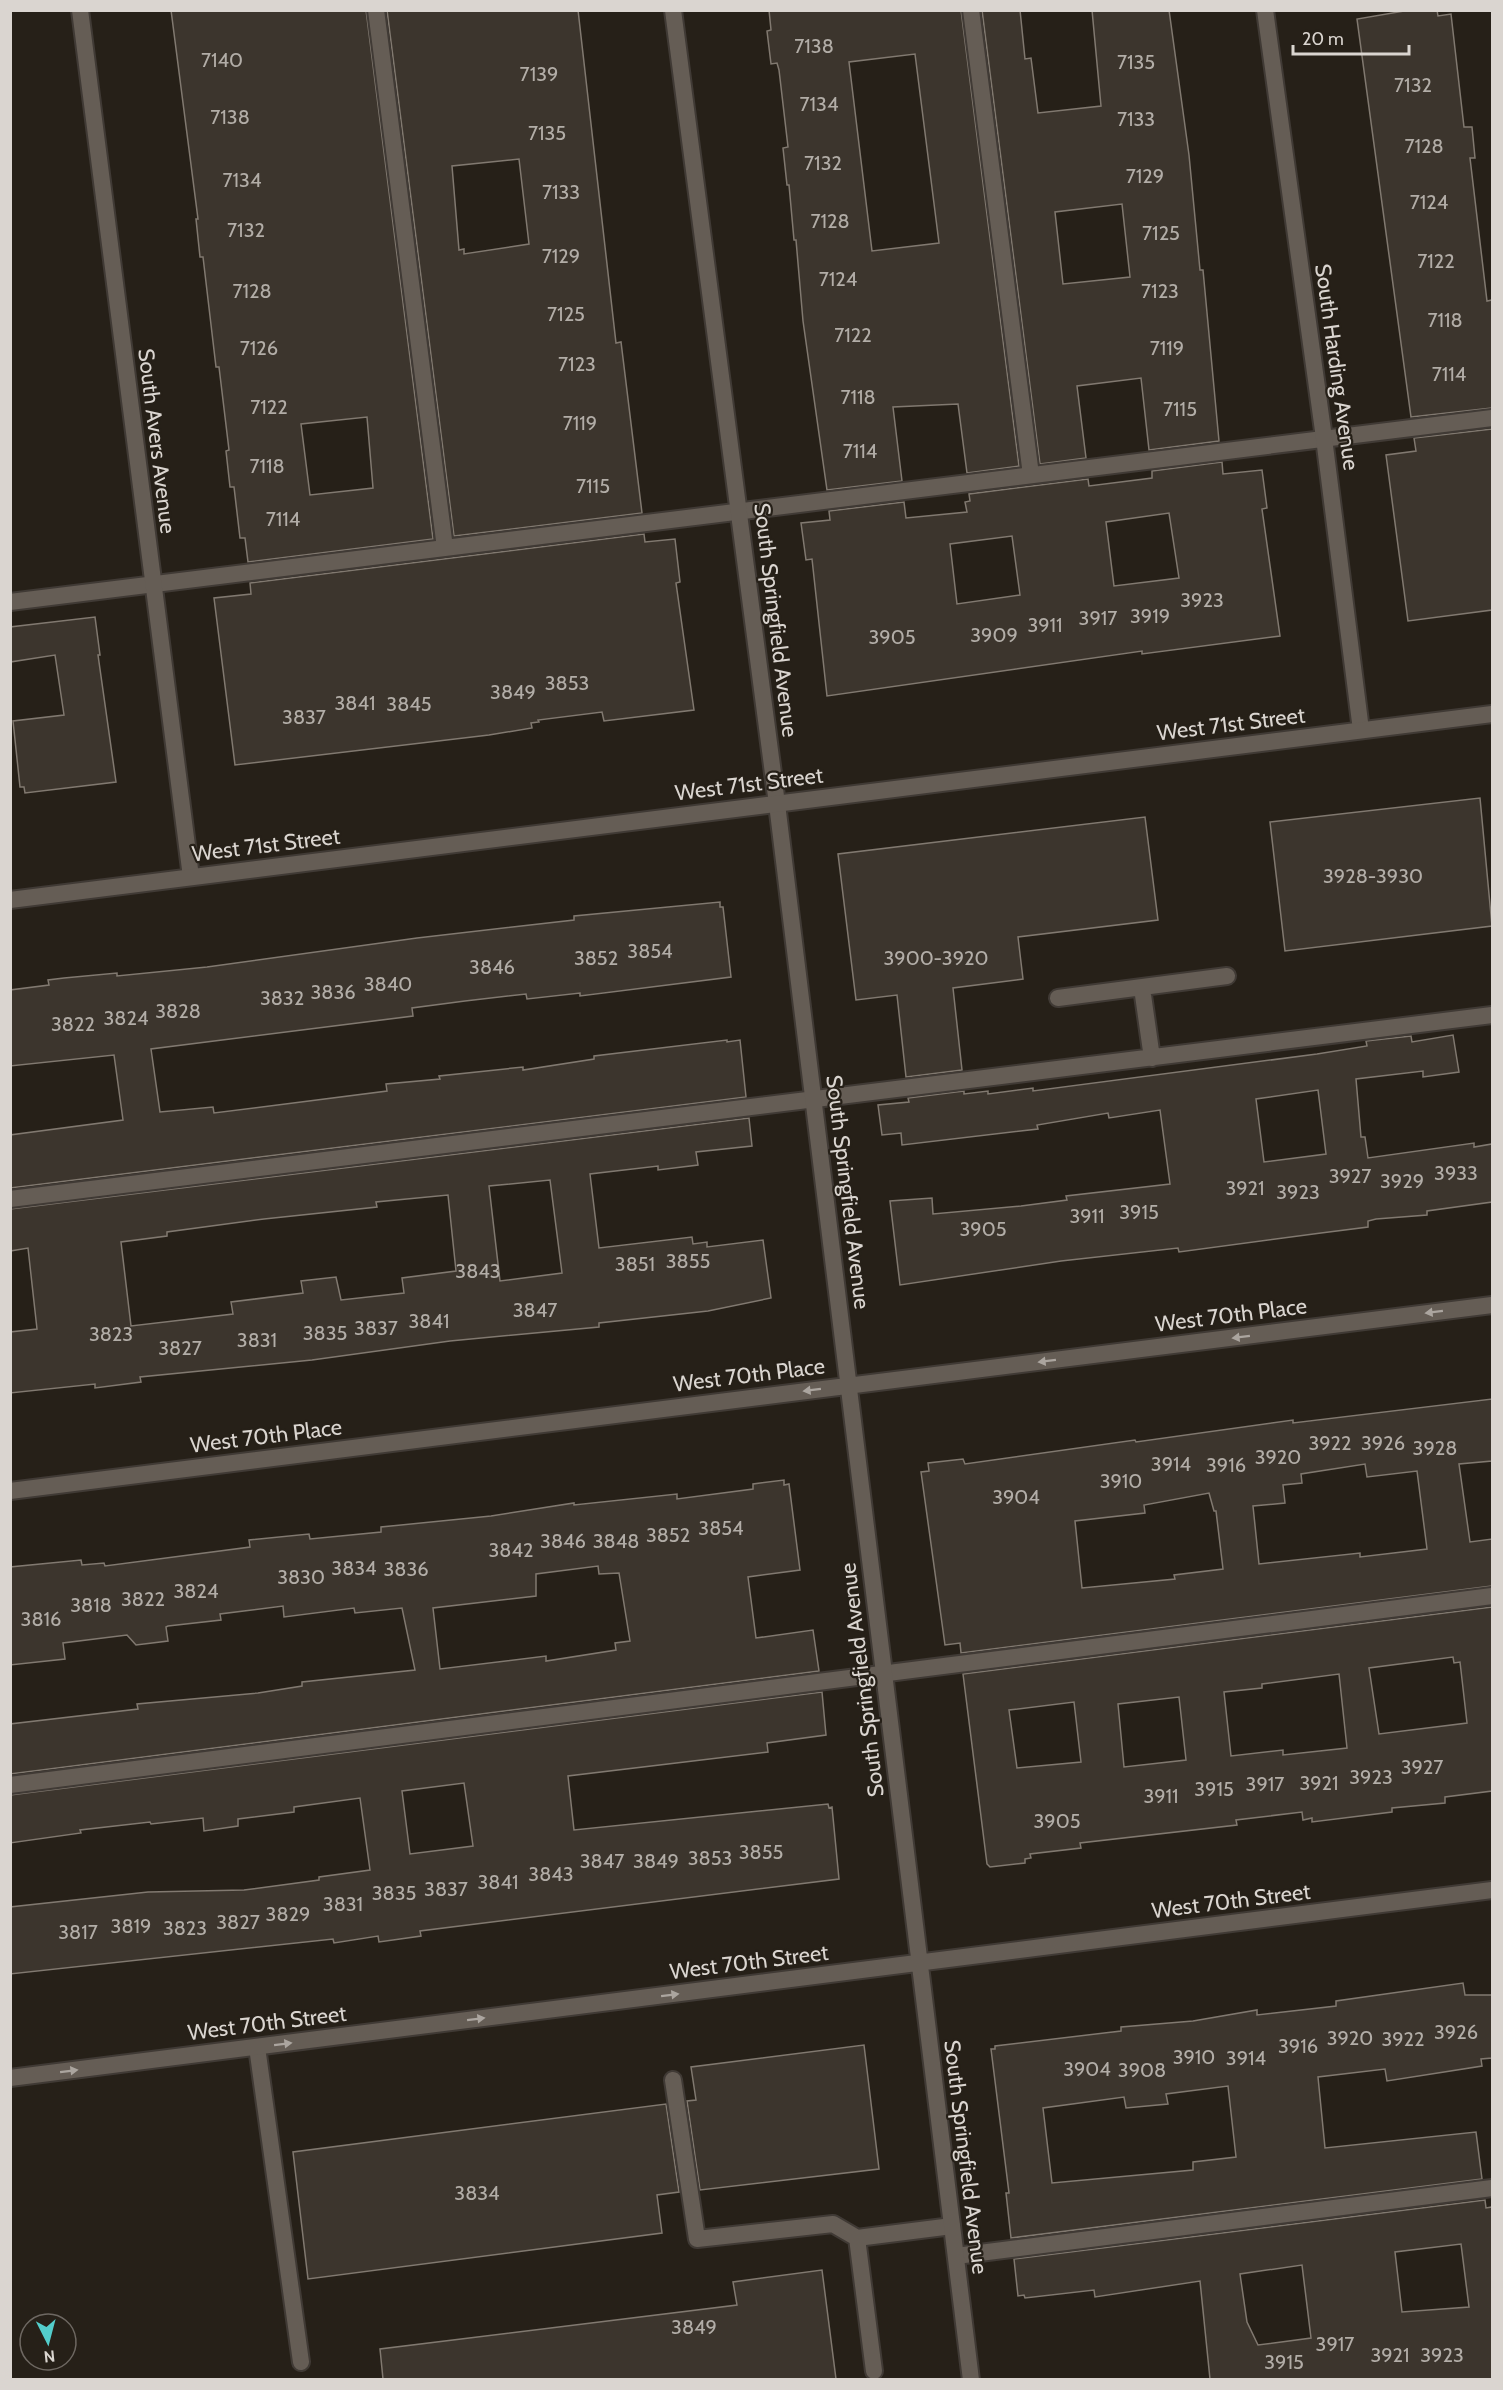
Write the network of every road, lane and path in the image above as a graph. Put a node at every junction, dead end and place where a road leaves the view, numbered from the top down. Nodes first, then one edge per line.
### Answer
1 (80, 10) edge
2 (376, 10) edge
3 (673, 10) edge
4 (971, 10) edge
5 (1265, 10) edge
6 (1492, 418) edge
7 (1324, 438) junction
8 (1031, 475) junction
9 (739, 512) junction
10 (445, 548) junction
11 (152, 584) junction
12 (10, 602) edge
13 (1492, 714) edge
14 (1361, 730) junction
15 (777, 804) junction
16 (191, 877) junction
17 (10, 900) edge
18 (1227, 976) dead end
19 (1142, 988) junction
20 (1058, 998) dead end
21 (1492, 1015) edge
22 (1152, 1058) junction
23 (814, 1100) junction
24 (10, 1199) edge
25 (1492, 1305) edge
26 (849, 1386) junction
27 (10, 1491) edge
28 (1492, 1596) edge
29 (885, 1674) junction
30 (10, 1785) edge
31 (1492, 1890) edge
32 (920, 1963) junction
33 (257, 2047) junction
34 (10, 2078) edge
35 (673, 2080) dead end
36 (1492, 2188) edge
37 (952, 2226) junction
38 (857, 2238) junction
39 (956, 2256) junction
40 (301, 2362) dead end
41 (874, 2372) dead end
42 (971, 2379) edge

1 - 11 street, South Avers Avenue
2 - 10 street
3 - 9 street, South Springfield Avenue
4 - 8 street
5 - 7 street, South Harding Avenue
6 - 7 street
7 - 8 street
7 - 14 street, South Harding Avenue
8 - 9 street
9 - 10 street
9 - 15 street, South Springfield Avenue
10 - 11 street
11 - 12 street
11 - 16 street, South Avers Avenue
13 - 14 street, West 71st Street
14 - 15 street, West 71st Street
15 - 16 street, West 71st Street
15 - 23 street, South Springfield Avenue
16 - 17 street, West 71st Street
18 - 19 street
19 - 20 street
19 - 22 street
21 - 22 street
22 - 23 street
23 - 24 street
23 - 26 street, South Springfield Avenue
25 -> 26 street, West 70th Place
26 -> 27 street, West 70th Place
26 - 29 street, South Springfield Avenue
28 - 29 street
29 - 30 street
29 - 32 street, South Springfield Avenue
31 - 32 street, West 70th Street
33 -> 32 street, West 70th Street
32 - 37 street, South Springfield Avenue
34 -> 33 street, West 70th Street
33 - 40 street
35 - 38 street
36 - 39 street
37 - 38 street
37 - 39 street, South Springfield Avenue
38 - 41 street
39 - 42 street, South Springfield Avenue

